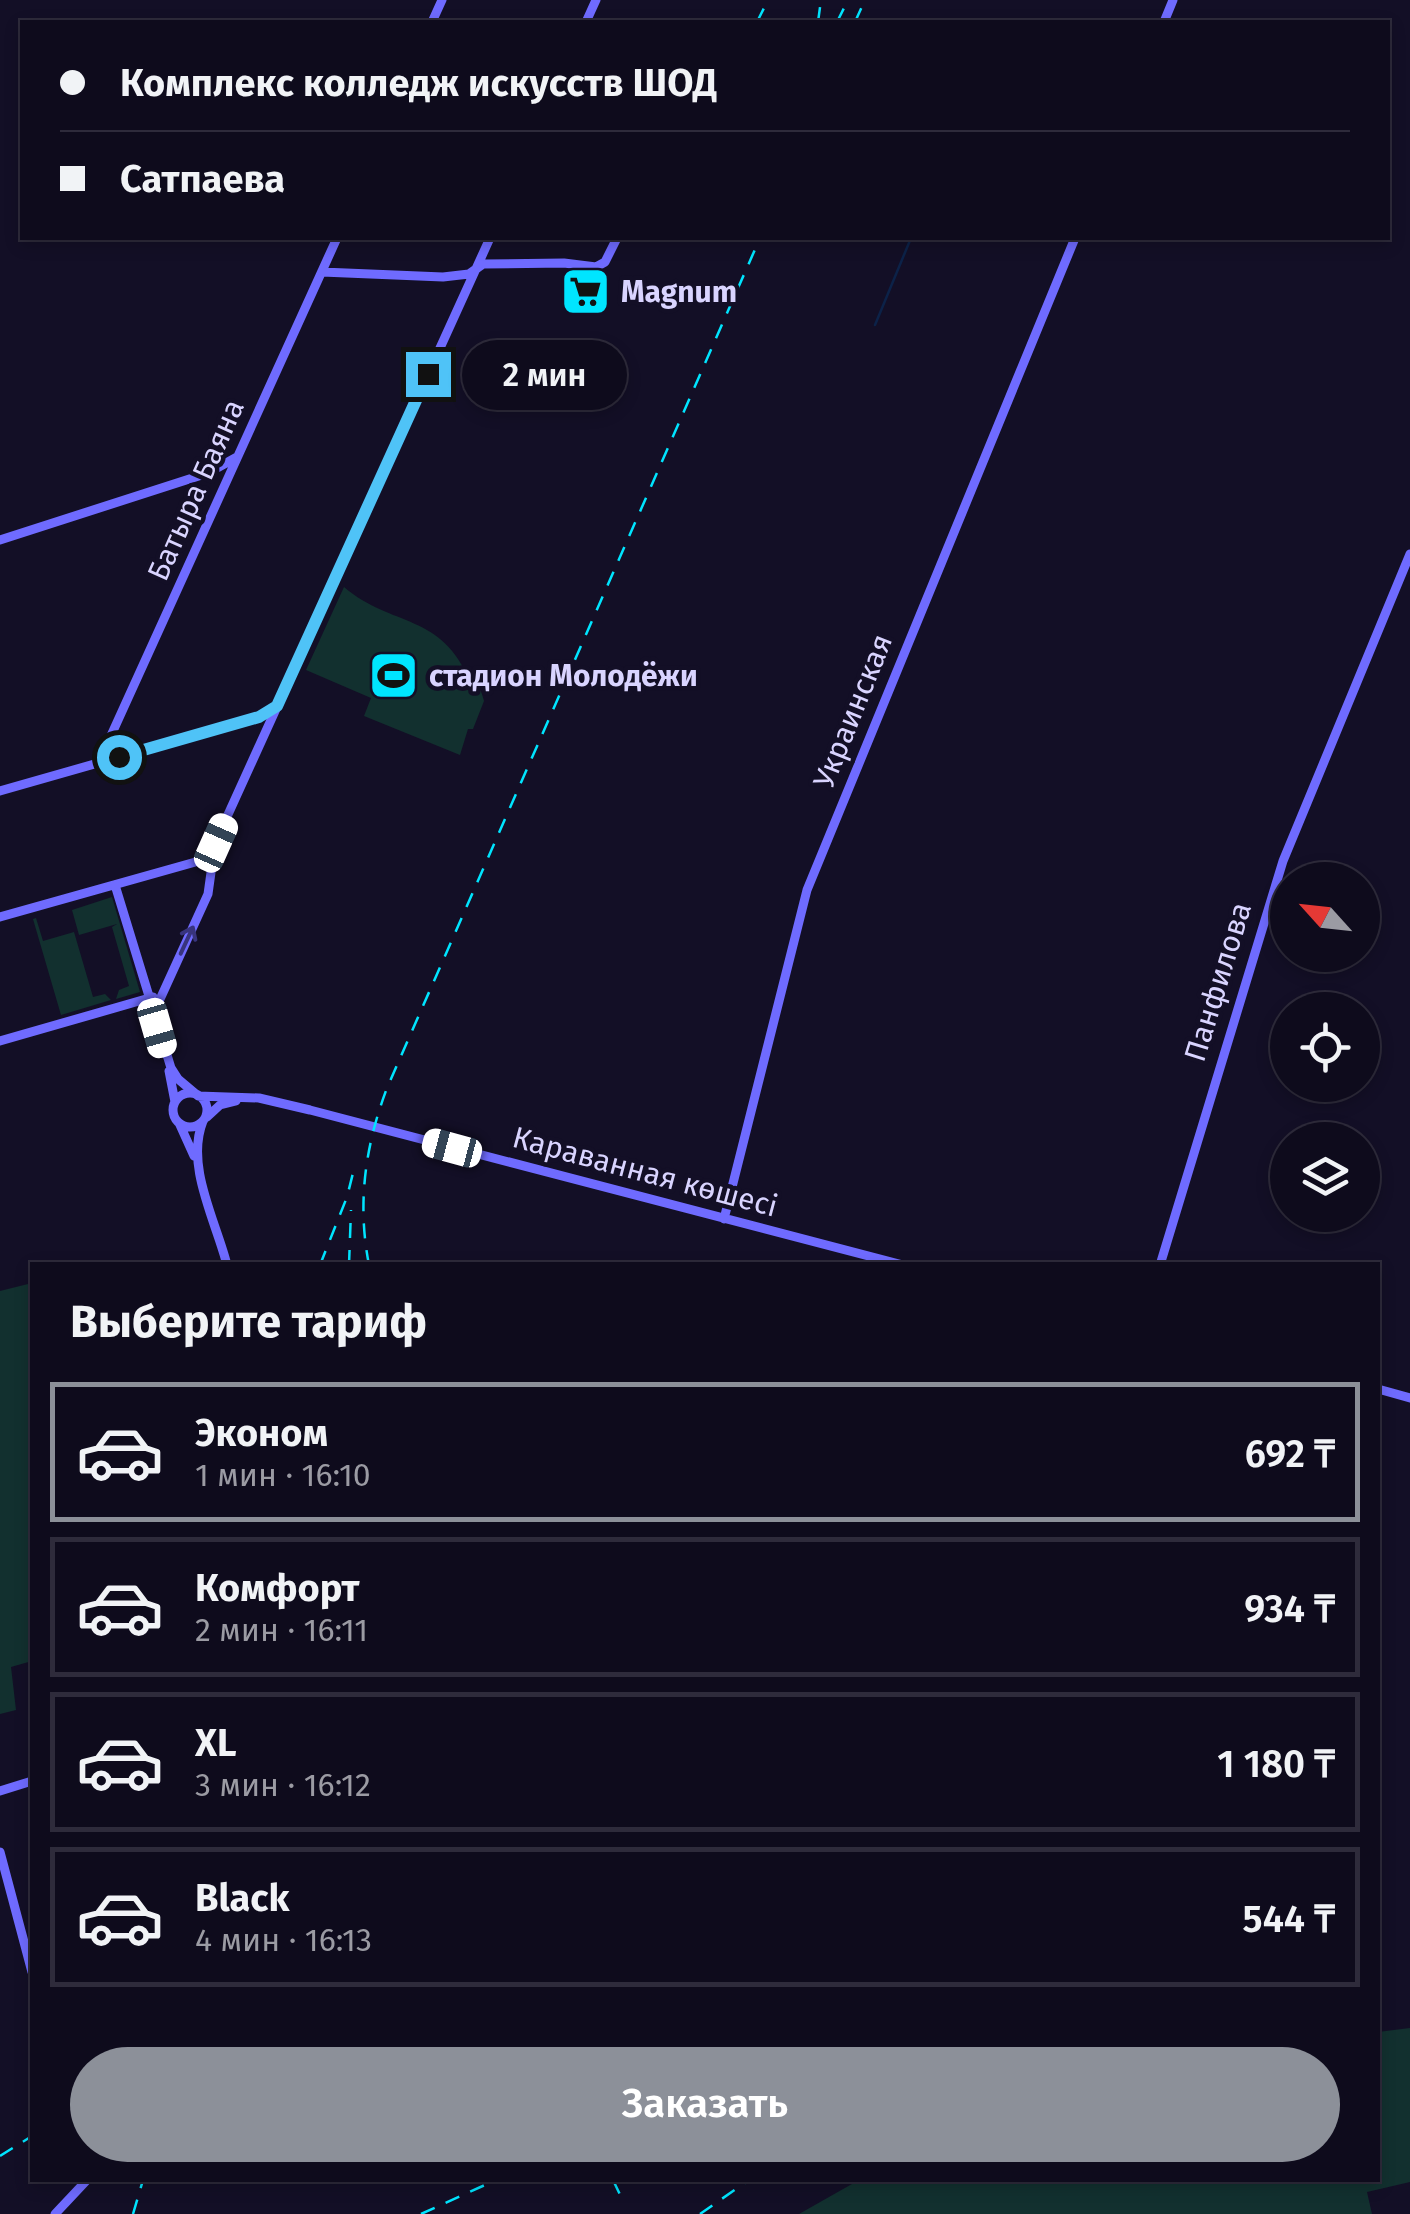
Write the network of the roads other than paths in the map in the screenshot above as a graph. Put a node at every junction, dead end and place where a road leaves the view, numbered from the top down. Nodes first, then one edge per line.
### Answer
1 (337, 240) edge
2 (489, 240) edge
3 (615, 240) edge
4 (1074, 240) edge
5 (328, 260) junction
6 (478, 266) junction
7 (336, 270) junction
8 (322, 272) junction
9 (458, 276) junction
10 (443, 277) junction
11 (467, 288) junction
12 (457, 308) junction
13 (239, 456) junction
14 (208, 473) junction
15 (224, 490) junction
16 (0, 540) edge
17 (1410, 554) edge
18 (277, 706) junction
19 (108, 745) junction
20 (119, 757) junction
21 (99, 762) junction
22 (0, 791) edge
23 (216, 843) junction
24 (199, 861) junction
25 (211, 883) junction
26 (115, 885) junction
27 (0, 917) edge
28 (153, 994) junction
29 (0, 1041) edge
30 (198, 1095) junction
31 (259, 1098) junction
32 (175, 1102) junction
33 (204, 1120) junction
34 (178, 1123) junction
35 (198, 1163) junction
36 (724, 1218) junction
37 (226, 1262) edge
38 (892, 1262) edge
39 (1161, 1262) edge
40 (1380, 1390) edge
41 (1410, 1398) edge
42 (30, 1783) edge
43 (0, 1791) edge
44 (0, 1852) edge
45 (30, 1964) edge
46 (85, 2182) edge
47 (55, 2214) edge

1 - 5 street, Батыра Баяна
2 - 6 street
3 - 6 street
4 - 36 street, Украинская
5 - 7 street
5 - 8 street, Батыра Баяна
6 - 9 street
6 - 11 street
7 - 8 street
7 - 10 street
8 - 13 street, Батыра Баяна
9 - 10 street
9 - 11 street
10 - 12 street
11 - 12 street
12 - 18 street
13 - 14 street
13 - 15 street, Батыра Баяна
14 - 15 street
14 - 16 street
15 - 19 street, Батыра Баяна
17 - 39 street, Панфилова
18 - 20 street
18 - 23 street
19 - 20 street
19 - 21 street, Батыра Баяна
20 - 21 street
21 - 22 street
23 - 24 street
23 - 25 street
24 - 25 street
24 - 26 street
28 -> 25 street
26 - 27 street
26 - 28 street
28 - 29 street
28 - 30 street
28 - 32 street
30 - 31 street, Караванная көшесі
30 - 32 street
30 - 33 street
31 - 33 street
31 - 36 street, Караванная көшесі
32 - 34 street
33 - 34 street
33 - 35 street
34 - 35 street
35 - 37 street
36 - 38 street, Караванная көшесі
40 - 41 street
42 - 43 street
44 - 45 street
46 - 47 street

